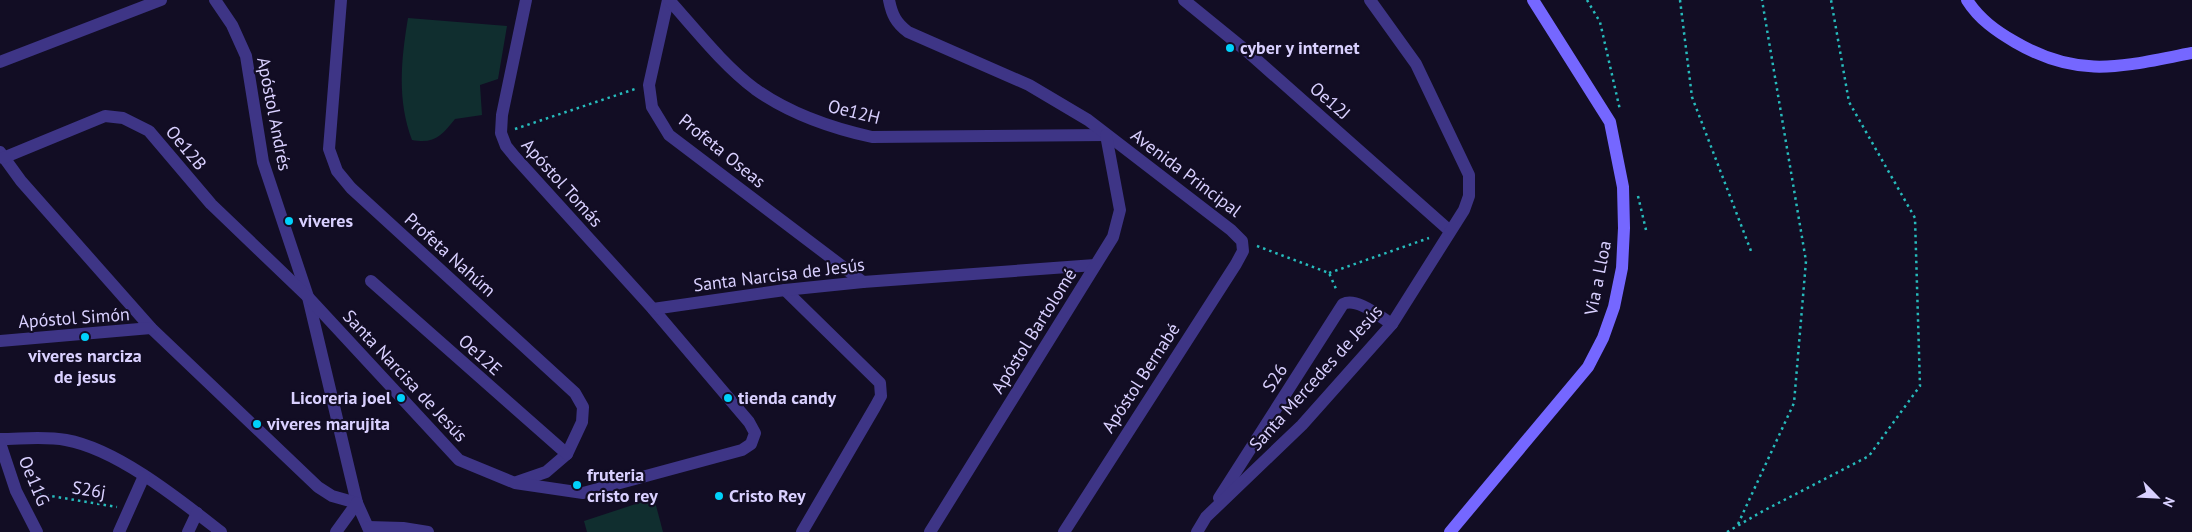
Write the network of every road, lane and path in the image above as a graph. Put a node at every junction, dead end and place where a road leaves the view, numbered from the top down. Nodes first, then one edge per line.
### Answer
1 (161, 0) edge
2 (215, 0) edge
3 (341, 0) edge
4 (526, 0) edge
5 (668, 0) edge
6 (889, 0) edge
7 (1184, 0) edge
8 (1370, 0) edge
9 (1533, 0) edge
10 (1680, 0) edge
11 (1762, 0) edge
12 (1831, 0) edge
13 (1967, 0) edge
14 (2192, 53) edge
15 (0, 62) edge
16 (649, 85) junction
17 (501, 133) junction
18 (1106, 135) junction
19 (2, 155) edge
20 (1450, 231) junction
21 (1242, 241) junction
22 (1751, 251) dead end
23 (1096, 265) junction
24 (1329, 273) junction
25 (371, 281) dead end
26 (863, 282) junction
27 (785, 290) junction
28 (308, 297) junction
29 (1343, 304) junction
30 (653, 309) junction
31 (1392, 324) junction
32 (151, 328) junction
33 (0, 341) edge
34 (0, 439) edge
35 (0, 444) edge
36 (567, 454) junction
37 (144, 476) junction
38 (515, 483) junction
39 (16, 491) junction
40 (357, 503) junction
41 (128, 508) junction
42 (196, 513) junction
43 (1206, 517) junction
44 (1738, 525) junction
45 (369, 530) edge
46 (37, 532) edge
47 (119, 532) edge
48 (188, 532) edge
49 (221, 532) edge
50 (336, 532) edge
51 (428, 532) edge
52 (802, 532) edge
53 (930, 532) edge
54 (1064, 532) edge
55 (1197, 532) edge
56 (1450, 532) edge
57 (1727, 532) edge

1 - 15 street
2 - 28 street, Apóstol Andrés
3 - 36 street, Profeta Nahúm
4 - 17 street, Apóstol Tomás
5 - 16 street, Profeta Oseas
5 - 18 street, Oe12H
6 - 18 street
7 - 20 street, Oe12J
8 - 20 street, Santa Mercedes de Jesús
9 - 56 street, Via a Lloa
10 - 22 path
11 - 44 path
12 - 44 path
13 - 14 street
16 - 17 path
16 - 26 street, Profeta Oseas
17 - 30 street, Apóstol Tomás
18 - 21 street, Avenida Principal
18 - 23 street, Apóstol Bartolomé
19 - 28 street, Oe12B
19 - 32 street
20 - 24 path
20 - 31 street, Santa Mercedes de Jesús
21 - 24 path
21 - 54 street, Apóstol Bernabé
23 - 26 street, Santa Narcisa de Jesús
23 - 53 street, Apóstol Bartolomé
24 - 29 path
25 - 36 street, Oe12E
26 - 27 street, Santa Narcisa de Jesús
27 - 30 street, Santa Narcisa de Jesús
27 - 52 street
28 - 38 street, Santa Narcisa de Jesús
28 - 40 street, Santa Narcisa de Jesús
29 - 31 street
29 - 43 street, S26
30 - 38 street, Santa Narcisa de Jesús
31 - 43 street, Santa Mercedes de Jesús
32 - 33 street, Apóstol Simón
32 - 40 street
34 - 37 street
35 - 39 street, Oe11G
36 - 38 street, Profeta Nahúm
37 - 41 street
37 - 42 street
39 - 41 path, S26j
39 - 46 street, Oe11G
40 - 45 street, Santa Narcisa de Jesús
40 - 50 street
41 - 47 street
42 - 48 street
42 - 49 street
43 - 55 street, Santa Mercedes de Jesús
44 - 57 path
45 - 51 street

